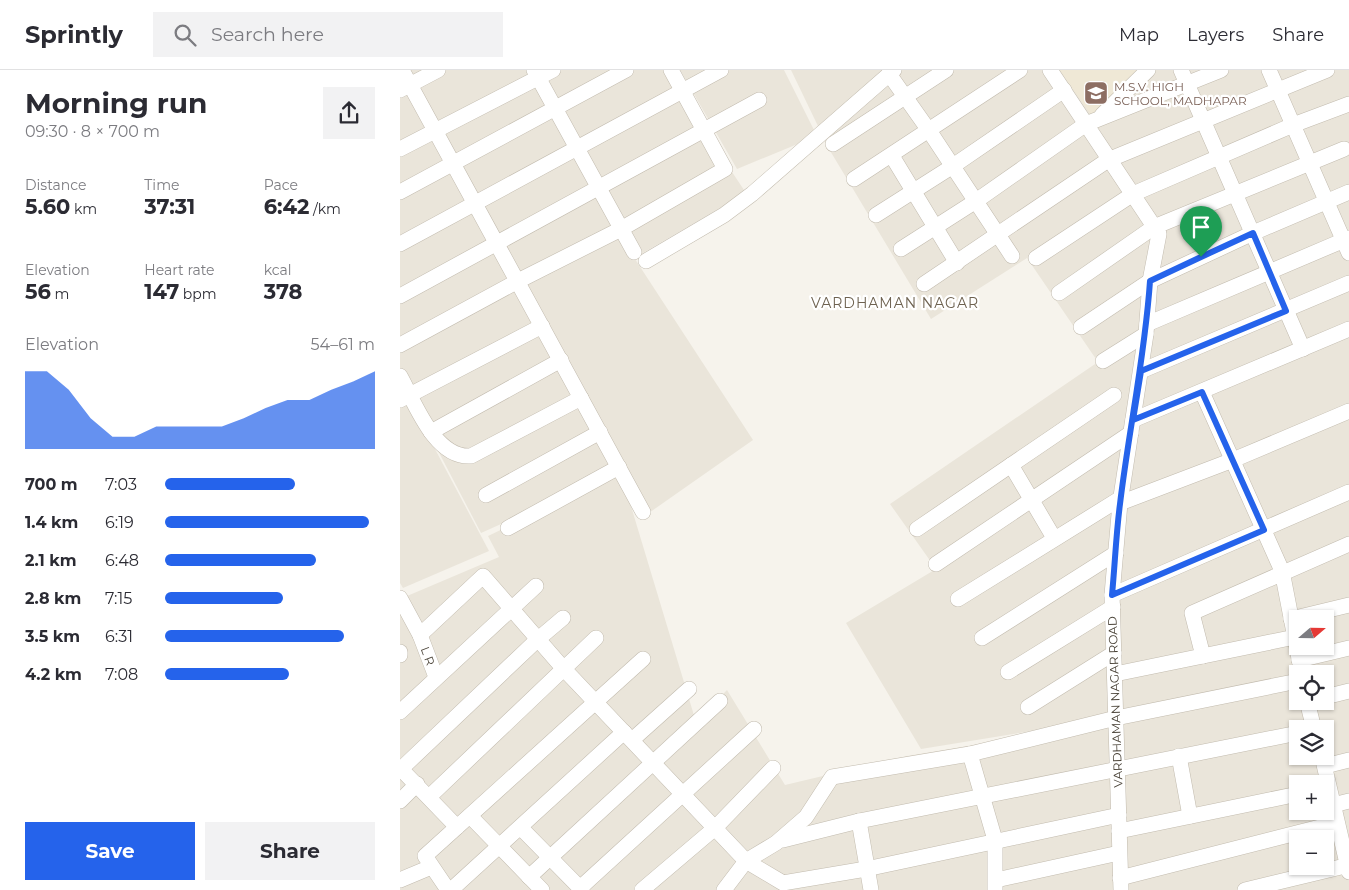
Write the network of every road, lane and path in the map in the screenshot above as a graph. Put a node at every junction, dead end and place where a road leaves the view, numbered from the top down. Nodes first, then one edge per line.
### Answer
1 (402, 70) edge
2 (438, 70) edge
3 (554, 70) edge
4 (626, 70) edge
5 (671, 70) edge
6 (721, 70) edge
7 (946, 70) edge
8 (1020, 70) edge
9 (1050, 70) edge
10 (1148, 70) edge
11 (1221, 70) edge
12 (1269, 70) edge
13 (1327, 70) edge
14 (891, 72) edge
15 (537, 74) edge
16 (1184, 77) edge
17 (405, 88) edge
18 (1064, 90) junction
19 (1276, 90) junction
20 (683, 91) junction
21 (906, 97) junction
22 (759, 100) dead end
23 (1349, 104) edge
24 (555, 108) junction
25 (1092, 122) junction
26 (1204, 122) junction
27 (1293, 125) junction
28 (704, 131) junction
29 (436, 132) junction
30 (930, 132) junction
31 (833, 144) dead end
32 (577, 148) junction
33 (1344, 148) dead end
34 (400, 149) edge
35 (892, 156) junction
36 (1220, 158) junction
37 (1108, 160) junction
38 (453, 163) junction
39 (1310, 163) junction
40 (953, 166) junction
41 (854, 179) dead end
42 (598, 186) junction
43 (400, 192) edge
44 (912, 192) junction
45 (1349, 192) edge
46 (1132, 194) junction
47 (1236, 195) junction
48 (976, 200) junction
49 (1326, 201) junction
50 (476, 204) junction
51 (876, 214) dead end
52 (1154, 227) junction
53 (934, 228) junction
54 (622, 229) junction
55 (1253, 233) junction
56 (998, 236) junction
57 (400, 244) edge
58 (497, 244) junction
59 (1347, 244) edge
60 (901, 249) dead end
61 (1012, 256) dead end
62 (1036, 258) dead end
63 (957, 263) junction
64 (1269, 272) junction
65 (518, 281) junction
66 (1150, 281) junction
67 (1349, 283) edge
68 (924, 284) dead end
69 (1059, 293) dead end
70 (400, 296) edge
71 (1286, 311) junction
72 (542, 326) junction
73 (1081, 327) dead end
74 (1146, 329) junction
75 (1349, 329) edge
76 (400, 345) edge
77 (1302, 348) junction
78 (560, 360) junction
79 (1103, 361) dead end
80 (1141, 371) junction
81 (400, 376) edge
82 (1202, 392) junction
83 (1114, 395) dead end
84 (405, 397) edge
85 (581, 398) junction
86 (1349, 410) edge
87 (1132, 426) junction
88 (431, 432) junction
89 (600, 432) junction
90 (1233, 460) junction
91 (1010, 465) junction
92 (619, 467) junction
93 (1349, 492) edge
94 (486, 495) dead end
95 (1032, 499) junction
96 (1121, 501) junction
97 (643, 512) dead end
98 (508, 528) dead end
99 (916, 529) dead end
100 (1264, 530) junction
101 (1054, 538) junction
102 (1349, 544) edge
103 (1116, 553) junction
104 (936, 564) dead end
105 (1282, 571) junction
106 (536, 586) dead end
107 (400, 598) edge
108 (958, 599) dead end
109 (1112, 601) junction
110 (1349, 605) edge
111 (510, 609) junction
112 (1289, 610) edge
113 (1328, 610) edge
114 (563, 618) dead end
115 (420, 635) junction
116 (596, 638) dead end
117 (982, 638) dead end
118 (1289, 638) edge
119 (537, 640) junction
120 (1349, 648) edge
121 (1114, 653) junction
122 (1202, 656) junction
123 (643, 659) dead end
124 (1306, 665) edge
125 (563, 668) junction
126 (1008, 672) dead end
127 (1115, 674) junction
128 (436, 677) junction
129 (1289, 683) edge
130 (689, 689) dead end
131 (1349, 691) edge
132 (1334, 694) edge
133 (720, 701) dead end
134 (596, 703) junction
135 (1028, 707) dead end
136 (400, 712) edge
137 (1116, 718) junction
138 (754, 729) dead end
139 (1289, 735) edge
140 (628, 736) junction
141 (970, 754) junction
142 (1179, 756) junction
143 (1349, 760) edge
144 (1334, 761) edge
145 (654, 763) junction
146 (773, 768) dead end
147 (1117, 768) junction
148 (401, 769) edge
149 (418, 784) junction
150 (683, 794) junction
151 (429, 796) junction
152 (1289, 796) edge
153 (983, 798) junction
154 (400, 801) edge
155 (1349, 802) edge
156 (1334, 805) edge
157 (1334, 811) edge
158 (1118, 815) junction
159 (470, 816) junction
160 (1190, 816) junction
161 (859, 821) junction
162 (1336, 823) junction
163 (457, 828) junction
164 (521, 828) junction
165 (715, 828) junction
166 (1119, 831) junction
167 (995, 840) junction
168 (776, 842) junction
169 (500, 847) junction
170 (1119, 853) junction
171 (551, 858) junction
172 (746, 860) junction
173 (431, 867) junction
174 (1348, 867) edge
175 (866, 869) junction
176 (530, 877) junction
177 (400, 880) edge
178 (1121, 884) edge
179 (996, 885) edge
180 (581, 889) edge
181 (450, 890) edge
182 (542, 890) edge
183 (642, 890) edge
184 (724, 890) edge
185 (871, 890) edge
186 (1245, 890) edge

1 - 17 street
2 - 17 street
3 - 15 street
4 - 24 street
5 - 20 street
6 - 20 street
7 - 21 street
8 - 30 street
9 - 18 street, VARDHAMAN NAGAR ROAD
10 - 25 street
11 - 16 street
12 - 19 street
13 - 19 street
14 - 21 street
14 - 54 street
15 - 24 street
15 - 29 street
16 - 25 street
16 - 26 street
17 - 29 street
18 - 25 street, VARDHAMAN NAGAR ROAD
18 - 40 street
19 - 26 street
19 - 27 street
20 - 28 street
20 - 32 street
21 - 30 street
21 - 31 street
22 - 28 street
23 - 27 street
24 - 32 street
24 - 38 street
25 - 37 street, VARDHAMAN NAGAR ROAD
25 - 48 street
26 - 36 street
26 - 37 street
27 - 36 street
27 - 39 street
28 - 42 street
28 - 54 street
29 - 34 street
29 - 38 street
30 - 35 street
30 - 40 street
32 - 42 street
32 - 50 street
33 - 39 street
35 - 41 street
35 - 44 street
36 - 46 street
36 - 47 street
37 - 46 street, VARDHAMAN NAGAR ROAD
37 - 56 street
38 - 43 street
38 - 50 street
39 - 47 street
39 - 49 street
40 - 44 street
40 - 48 street
42 - 54 street
42 - 58 street
44 - 51 street
44 - 53 street
45 - 49 street
46 - 52 street, VARDHAMAN NAGAR ROAD
46 - 62 street
47 - 52 street
47 - 55 street
48 - 53 street
48 - 56 street
49 - 55 street
49 - 59 street
50 - 57 street
50 - 58 street
52 - 66 street, VARDHAMAN NAGAR ROAD
52 - 69 street
53 - 60 street
53 - 63 street
54 - 65 street
55 - 64 street
55 - 66 street
56 - 61 street
56 - 63 street
58 - 65 street
58 - 70 street
59 - 64 street
63 - 68 street
64 - 71 street
64 - 74 street
65 - 72 street
65 - 76 street
66 - 73 street
66 - 74 street, VARDHAMAN NAGAR ROAD
67 - 71 street
71 - 77 street
71 - 80 street
72 - 78 street
72 - 84 street
74 - 79 street
74 - 80 street, VARDHAMAN NAGAR ROAD
75 - 77 street
77 - 82 street
78 - 85 street
78 - 88 street
80 - 87 street, VARDHAMAN NAGAR ROAD
81 - 84 street
82 - 87 street
82 - 90 street
83 - 91 street
84 - 88 street
85 - 88 street
85 - 89 street
86 - 90 street
87 - 95 street
87 - 96 street, VARDHAMAN NAGAR ROAD
89 - 92 street
89 - 94 street
90 - 96 street
90 - 100 street
91 - 95 street
91 - 99 street
92 - 97 street
92 - 98 street
93 - 100 street
95 - 101 street
95 - 104 street
96 - 101 street
96 - 103 street, VARDHAMAN NAGAR ROAD
100 - 105 street
100 - 109 street
101 - 108 street
102 - 105 street
103 - 109 street, VARDHAMAN NAGAR ROAD
103 - 117 street
105 - 112 street
105 - 122 street
106 - 111 street
107 - 115 street, L R
109 - 121 street, VARDHAMAN NAGAR ROAD
109 - 126 street
110 - 113 street
111 - 115 street
111 - 119 street
111 - 128 street
114 - 119 street
115 - 128 street, L R
116 - 125 street
118 - 122 street
119 - 125 street
119 - 148 street
120 - 124 street
121 - 127 street, VARDHAMAN NAGAR ROAD
121 - 135 street
122 - 127 street
123 - 134 street
125 - 134 street
125 - 151 street
127 - 137 street, VARDHAMAN NAGAR ROAD
128 - 136 street
129 - 137 street
130 - 140 street
131 - 132 street
133 - 145 street
134 - 140 street
134 - 159 street
137 - 141 street
137 - 147 street, VARDHAMAN NAGAR ROAD
138 - 150 street
139 - 142 street
140 - 145 street
140 - 164 street
141 - 153 street
141 - 168 street
142 - 147 street
142 - 160 street
143 - 144 street
145 - 150 street
145 - 171 street
146 - 165 street
147 - 153 street
147 - 158 street, VARDHAMAN NAGAR ROAD
148 - 149 street
149 - 151 street
149 - 154 street
150 - 165 street
150 - 180 street
151 - 163 street
152 - 160 street
153 - 161 street
153 - 167 street
155 - 156 street
157 - 162 street
158 - 166 street, VARDHAMAN NAGAR ROAD
158 - 167 street
159 - 163 street
159 - 169 street
160 - 166 street
161 - 168 street
161 - 175 street
162 - 174 street
162 - 178 street
163 - 173 street
164 - 169 street
164 - 171 street
165 - 172 street
165 - 183 street
166 - 170 street, VARDHAMAN NAGAR ROAD
167 - 175 street
167 - 179 street
168 - 172 street
169 - 176 street
169 - 181 street
170 - 178 street, VARDHAMAN NAGAR ROAD
170 - 179 street
171 - 176 street
171 - 180 street
172 - 175 street
172 - 184 street
173 - 177 street
173 - 181 street
174 - 186 street
175 - 185 street
176 - 182 street

